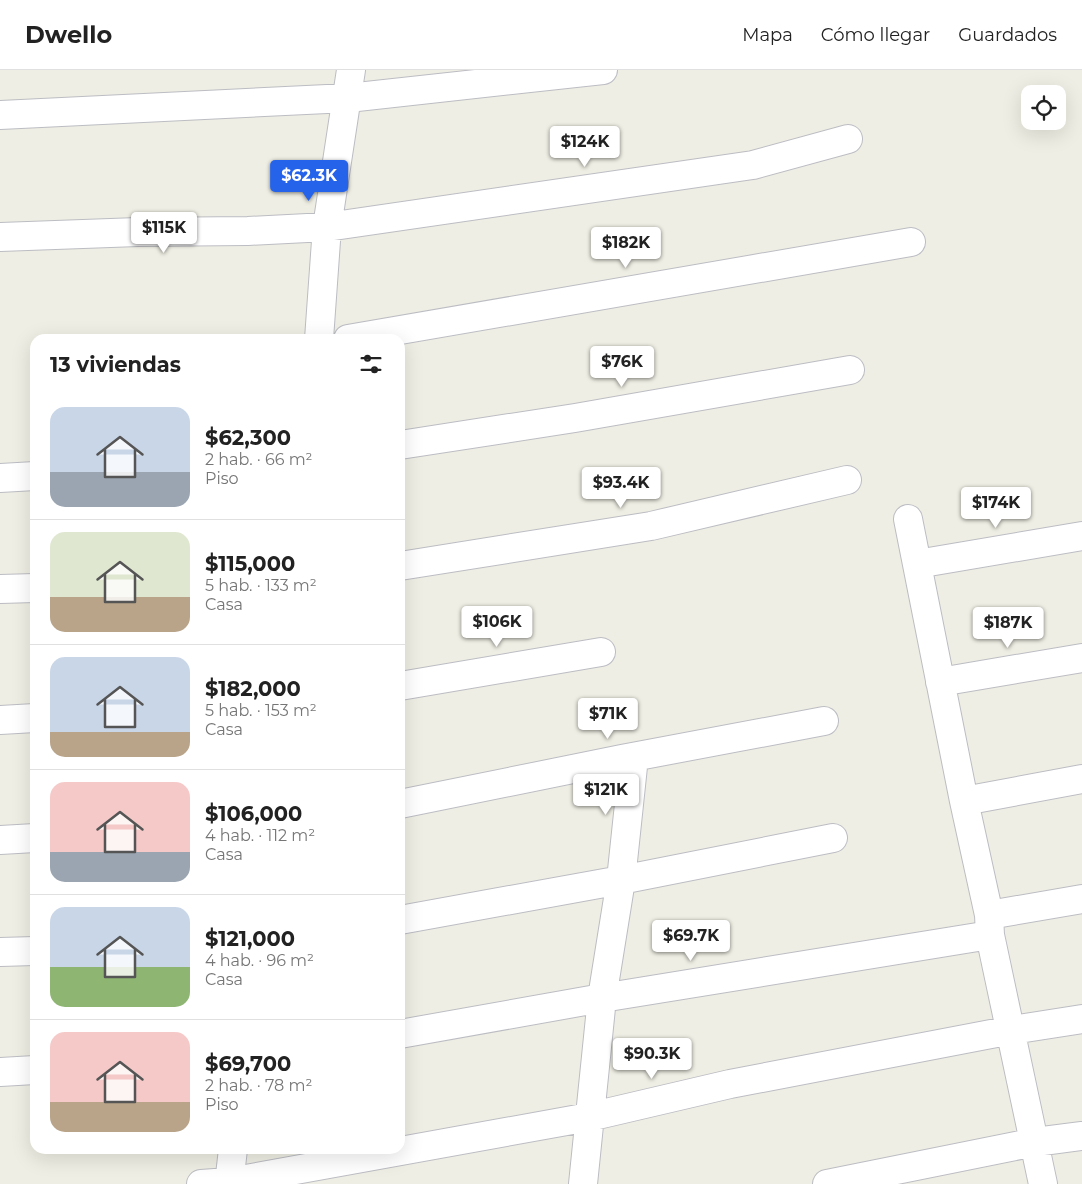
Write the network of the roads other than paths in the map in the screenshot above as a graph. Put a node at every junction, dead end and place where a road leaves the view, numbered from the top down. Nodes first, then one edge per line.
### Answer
1 (351, 70) edge
2 (603, 70) edge
3 (348, 98) junction
4 (0, 114) edge
5 (848, 139) dead end
6 (327, 227) junction
7 (0, 237) edge
8 (911, 242) dead end
9 (319, 334) edge
10 (377, 334) edge
11 (850, 370) dead end
12 (405, 444) edge
13 (30, 476) edge
14 (0, 478) edge
15 (847, 480) dead end
16 (908, 519) dead end
17 (1082, 536) edge
18 (917, 564) junction
19 (405, 565) edge
20 (30, 588) edge
21 (0, 589) edge
22 (601, 652) dead end
23 (1082, 658) edge
24 (940, 682) junction
25 (405, 685) edge
26 (30, 718) edge
27 (0, 720) edge
28 (824, 721) dead end
29 (634, 757) junction
30 (1082, 779) edge
31 (964, 801) junction
32 (405, 803) edge
33 (30, 838) edge
34 (833, 838) dead end
35 (0, 840) edge
36 (621, 880) junction
37 (1082, 899) edge
38 (405, 919) edge
39 (990, 925) junction
40 (30, 951) edge
41 (0, 952) edge
42 (602, 998) junction
43 (1082, 1019) edge
44 (1012, 1030) junction
45 (405, 1033) edge
46 (30, 1070) edge
47 (0, 1072) edge
48 (589, 1117) junction
49 (1082, 1136) edge
50 (1035, 1142) junction
51 (405, 1151) edge
52 (232, 1154) edge
53 (387, 1154) edge
54 (229, 1183) edge
55 (201, 1184) edge
56 (583, 1184) edge
57 (827, 1184) edge
58 (1044, 1184) edge

1 - 3 street
2 - 3 street
3 - 4 street
3 - 6 street
5 - 6 street
6 - 7 street
6 - 9 street
8 - 10 street
11 - 12 street
13 - 14 street
15 - 19 street
16 - 18 street
17 - 18 street
18 - 24 street
20 - 21 street
22 - 25 street
23 - 24 street
24 - 31 street
26 - 27 street
28 - 29 street
29 - 32 street
29 - 36 street
30 - 31 street
31 - 39 street
33 - 35 street
34 - 36 street
36 - 38 street
36 - 42 street
37 - 39 street
39 - 42 street
39 - 44 street
40 - 41 street
42 - 45 street
42 - 48 street
43 - 44 street
44 - 48 street
44 - 50 street
46 - 47 street
48 - 51 street
48 - 56 street
49 - 50 street
50 - 57 street
50 - 58 street
52 - 54 street
53 - 54 street
54 - 55 street

